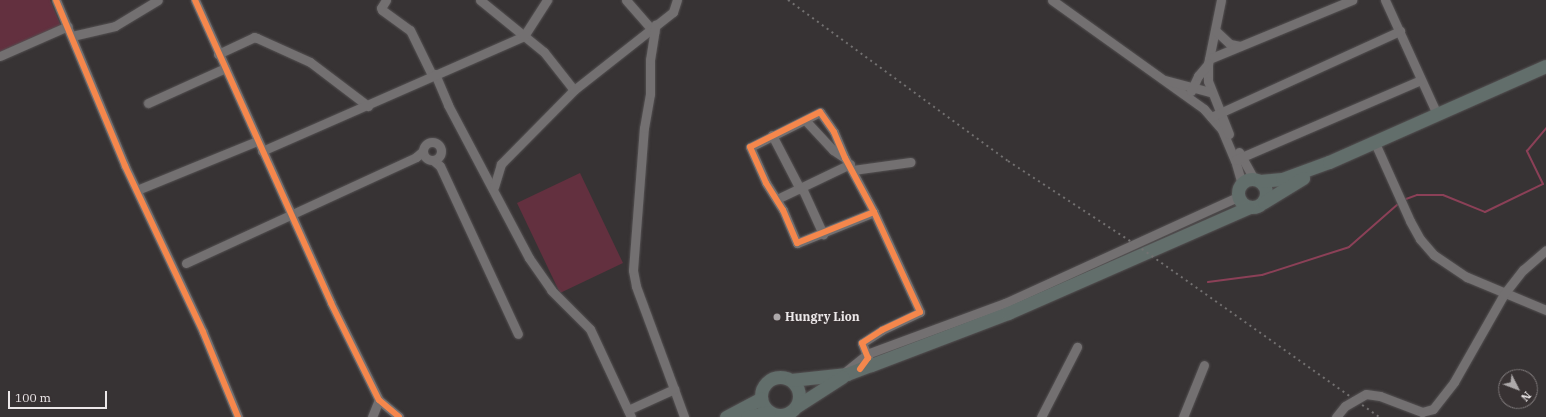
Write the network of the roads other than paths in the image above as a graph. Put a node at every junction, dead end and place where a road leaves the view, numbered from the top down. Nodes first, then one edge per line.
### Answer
1 (56, 0) edge
2 (158, 0) edge
3 (195, 0) edge
4 (386, 0) edge
5 (480, 0) edge
6 (548, 0) edge
7 (626, 0) edge
8 (677, 0) edge
9 (1052, 0) edge
10 (1221, 0) edge
11 (1352, 0) edge
12 (1386, 0) edge
13 (68, 26) junction
14 (654, 28) junction
15 (1216, 31) junction
16 (1400, 31) junction
17 (72, 36) junction
18 (524, 36) junction
19 (1240, 46) junction
20 (218, 54) junction
21 (0, 56) edge
22 (1209, 61) junction
23 (1546, 66) edge
24 (225, 68) junction
25 (433, 75) junction
26 (1163, 80) junction
27 (1421, 80) junction
28 (1194, 83) junction
29 (574, 90) junction
30 (1210, 92) junction
31 (1192, 99) junction
32 (148, 103) dead end
33 (368, 106) junction
34 (1437, 114) junction
35 (1215, 115) junction
36 (805, 120) junction
37 (772, 135) junction
38 (257, 141) junction
39 (1374, 143) junction
40 (262, 151) junction
41 (1238, 158) junction
42 (910, 162) dead end
43 (1329, 162) junction
44 (849, 164) junction
45 (1257, 180) junction
46 (494, 187) junction
47 (801, 188) junction
48 (137, 190) junction
49 (1238, 191) junction
50 (777, 199) junction
51 (1264, 202) junction
52 (1250, 207) junction
53 (874, 212) junction
54 (290, 215) junction
55 (1202, 228) junction
56 (823, 234) junction
57 (1546, 250) edge
58 (186, 263) dead end
59 (1504, 294) junction
60 (1546, 310) edge
61 (518, 334) dead end
62 (1076, 347) dead end
63 (867, 354) junction
64 (1204, 365) dead end
65 (860, 369) junction
66 (844, 374) junction
67 (791, 380) junction
68 (674, 389) junction
69 (761, 398) junction
70 (379, 400) junction
71 (791, 412) edge
72 (629, 413) edge
73 (769, 414) edge
74 (238, 417) edge
75 (372, 417) edge
76 (399, 417) edge
77 (684, 417) edge
78 (726, 417) edge
79 (747, 417) edge
80 (1041, 417) edge
81 (1183, 417) edge
82 (1336, 417) edge

1 - 13 street
2 - 17 street
3 - 20 street
4 - 25 street
5 - 18 street
6 - 18 street
7 - 14 street
8 - 14 street
9 - 26 street
10 - 15 street
11 - 19 street
12 - 16 street
13 - 17 street
13 - 21 street
14 - 29 street
14 - 68 street
15 - 19 street
15 - 22 street
16 - 27 street
16 - 35 street
17 - 48 street
18 - 25 street
18 - 29 street
19 - 22 street
20 - 24 street
20 - 33 street
22 - 28 street
22 - 30 street
23 - 34 highway
24 - 32 street
24 - 38 street
25 - 33 street
25 - 46 street
26 - 28 street
26 - 31 street
27 - 34 street
27 - 41 street
28 - 30 street
28 - 31 street
29 - 46 street
30 - 35 street
31 - 35 street
33 - 40 street
34 - 39 highway
35 - 41 street
36 - 37 street
36 - 44 street
36 - 44 street
37 - 47 street
37 - 50 street
38 - 40 street
38 - 48 street
39 - 43 highway
39 - 59 street
40 - 54 street
41 - 45 street
41 - 49 street
42 - 44 street
43 - 45 highway
43 - 51 highway
44 - 47 street
44 - 53 street
45 - 49 highway
45 - 51 highway
46 - 72 street
47 - 50 street
47 - 56 street
48 - 74 street
49 - 52 highway
49 - 55 highway
49 - 63 street
50 - 56 street
51 - 52 highway
52 - 55 highway
53 - 56 street
53 - 63 street
54 - 58 street
54 - 61 street
54 - 70 street
55 - 65 highway
57 - 59 street
59 - 60 street
59 - 82 street
62 - 80 street
63 - 65 street
63 - 66 street
64 - 81 street
65 - 66 highway
66 - 67 highway
66 - 71 highway
67 - 69 highway
67 - 71 highway
68 - 72 street
68 - 77 street
69 - 73 highway
69 - 78 highway
70 - 75 street
70 - 76 street
71 - 73 highway
73 - 79 highway

